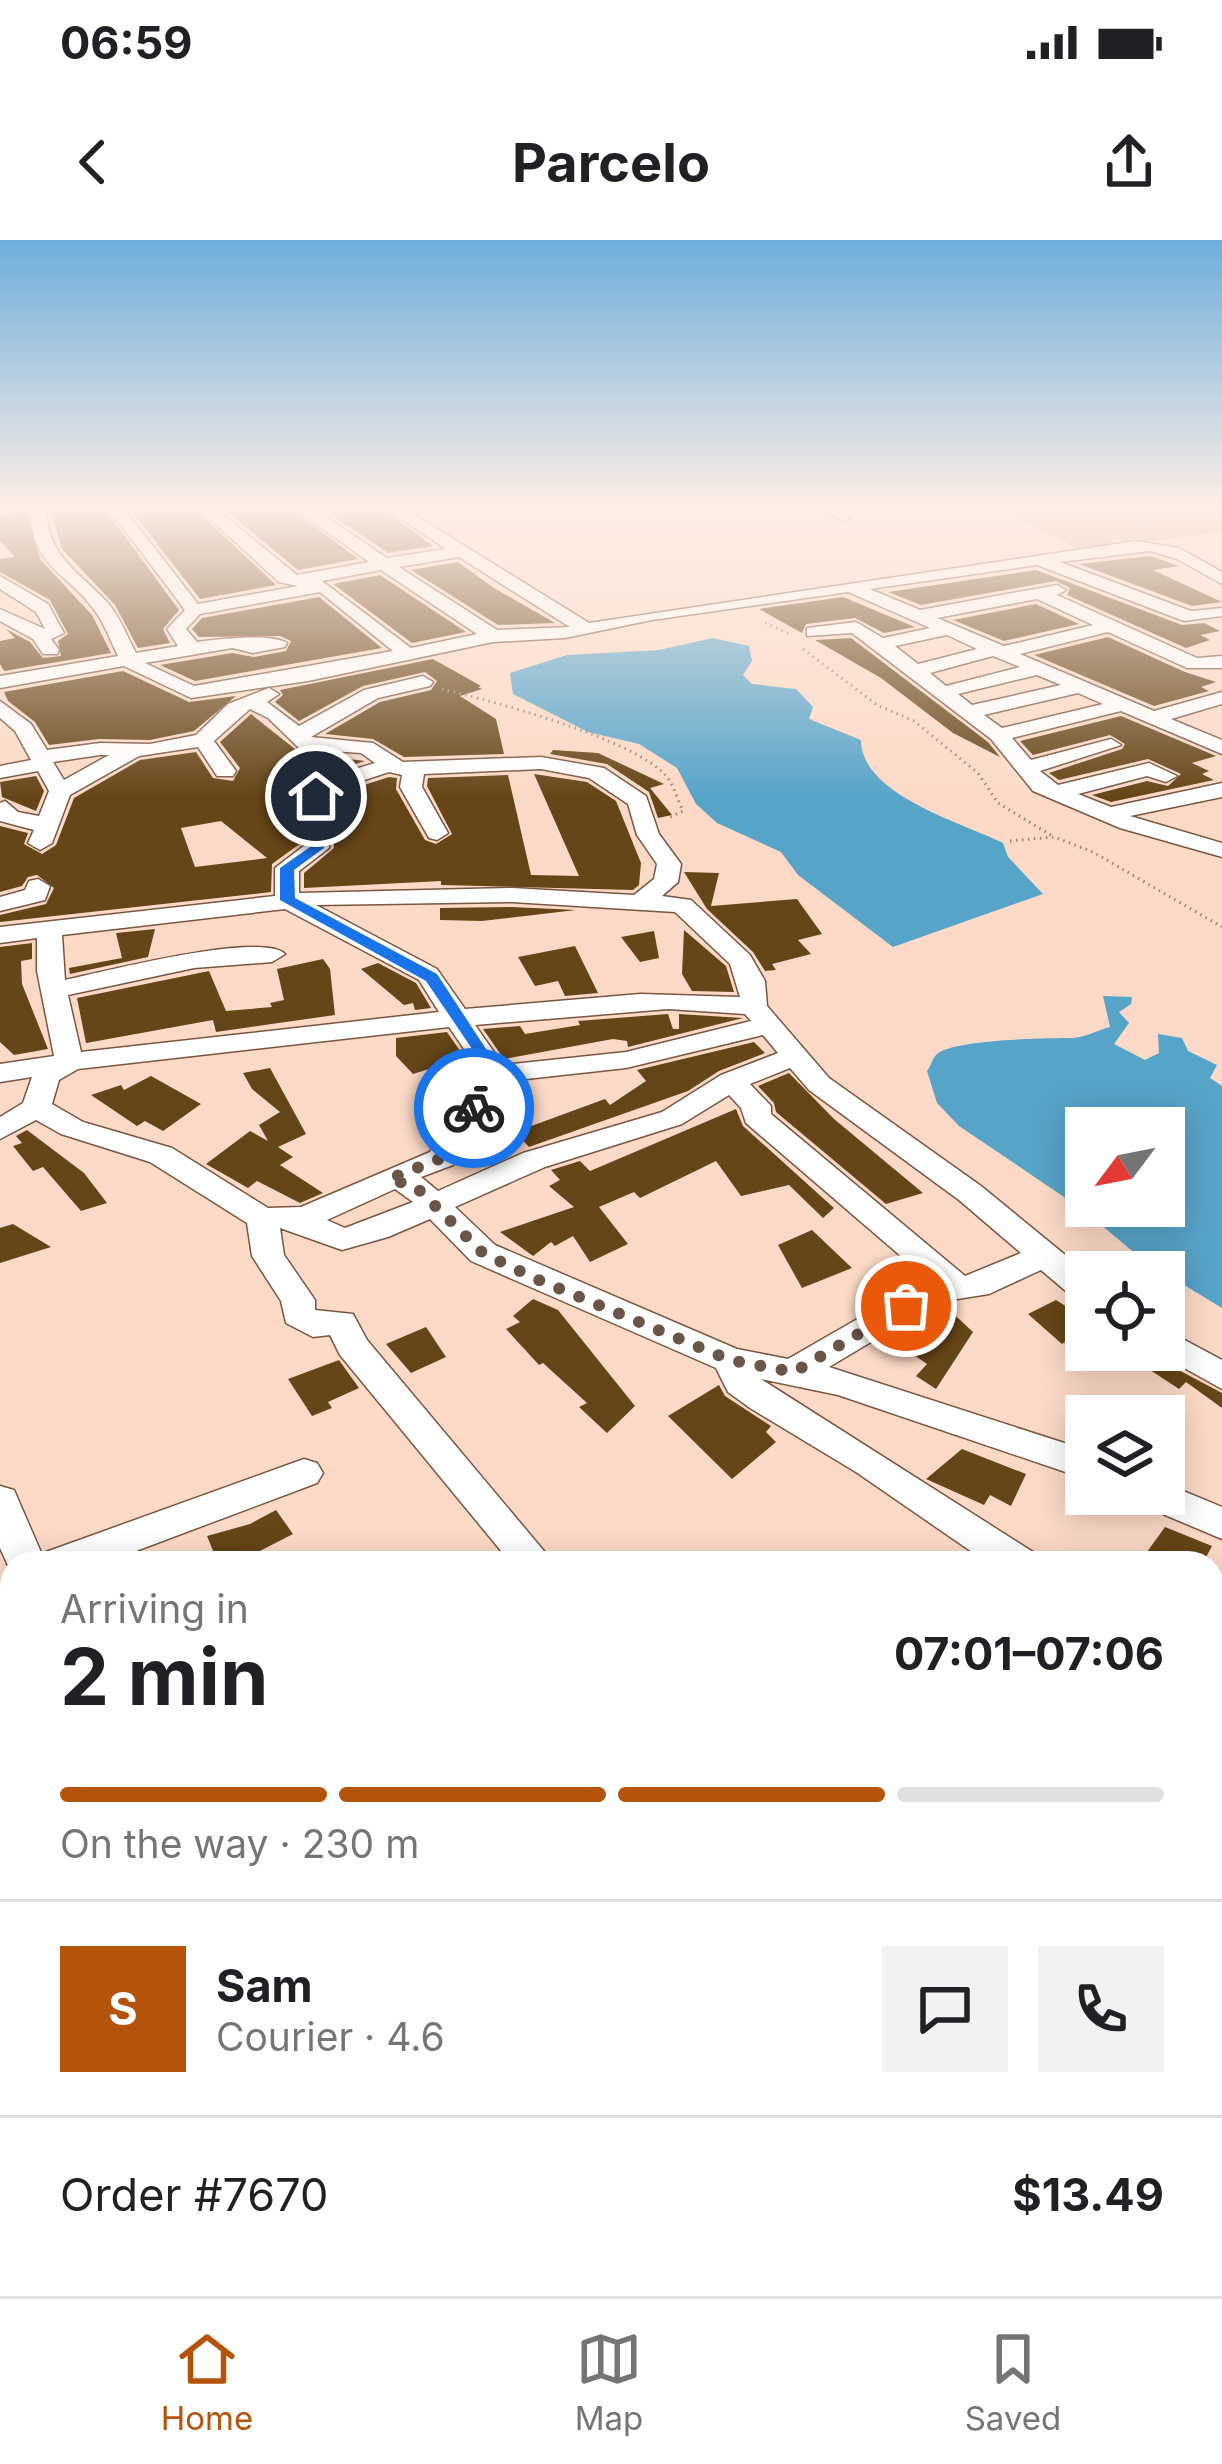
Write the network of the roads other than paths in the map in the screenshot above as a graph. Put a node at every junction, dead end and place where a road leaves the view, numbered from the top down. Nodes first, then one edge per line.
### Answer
1 (40, 605) edge
2 (100, 605) edge
3 (190, 605) edge
4 (259, 605) edge
5 (347, 605) edge
6 (446, 605) edge
7 (548, 605) edge
8 (735, 605) edge
9 (892, 605) edge
10 (978, 605) edge
11 (1067, 605) edge
12 (1162, 605) edge
13 (194, 610) junction
14 (0, 614) edge
15 (918, 616) junction
16 (1215, 616) edge
17 (583, 627) junction
18 (1106, 627) junction
19 (950, 629) junction
20 (813, 632) dead end
21 (39, 635) junction
22 (493, 636) junction
23 (880, 644) junction
24 (405, 652) junction
25 (997, 652) junction
26 (187, 653) junction
27 (131, 660) junction
28 (1222, 662) edge
29 (1037, 669) junction
30 (915, 671) junction
31 (308, 675) junction
32 (33, 676) junction
33 (0, 682) edge
34 (423, 682) road end
35 (1078, 687) junction
36 (940, 693) junction
37 (1222, 698) edge
38 (251, 702) junction
39 (1122, 705) junction
40 (1, 713) edge
41 (965, 713) junction
42 (1150, 718) junction
43 (998, 735) junction
44 (297, 736) junction
45 (203, 740) junction
46 (1111, 745) dead end
47 (1222, 748) edge
48 (135, 750) junction
49 (41, 760) junction
50 (402, 767) junction
51 (1024, 769) junction
52 (225, 771) dead end
53 (0, 772) edge
54 (1166, 776) dead end
55 (1222, 790) edge
56 (60, 791) junction
57 (1054, 793) junction
58 (5, 808) dead end
59 (1108, 816) junction
60 (437, 833) dead end
61 (1222, 850) edge
62 (38, 886) dead end
63 (287, 900) junction
64 (641, 901) junction
65 (0, 904) edge
66 (49, 929) junction
67 (0, 935) edge
68 (272, 954) dead end
69 (54, 990) junction
70 (457, 1015) junction
71 (761, 1016) junction
72 (795, 1056) junction
73 (69, 1063) junction
74 (0, 1073) edge
75 (495, 1075) junction
76 (731, 1081) junction
77 (36, 1107) junction
78 (0, 1130) edge
79 (389, 1179) junction
80 (430, 1206) junction
81 (280, 1218) junction
82 (1044, 1255) junction
83 (1065, 1272) edge
84 (957, 1287) junction
85 (1185, 1354) edge
86 (730, 1360) junction
87 (794, 1372) junction
88 (1222, 1376) edge
89 (1065, 1458) edge
90 (304, 1473) dead end
91 (0, 1501) edge
92 (1185, 1508) edge
93 (1222, 1524) edge
94 (21, 1551) edge
95 (93, 1551) edge
96 (524, 1551) edge
97 (1001, 1551) edge

1 - 21 street
2 - 27 street
3 - 13 street
4 - 13 street
5 - 24 street
6 - 22 street
7 - 17 street
8 - 17 street
9 - 15 street
10 - 15 street
11 - 18 street
12 - 16 street
13 - 26 street
14 - 21 street
15 - 19 street
17 - 22 street
18 - 25 street
18 - 28 street
19 - 23 street
19 - 25 street
20 - 23 street
21 - 32 street
22 - 24 street
23 - 30 street
24 - 31 street
25 - 29 street
25 - 30 street
26 - 27 street
26 - 31 street
27 - 31 street
27 - 32 street
29 - 35 street
29 - 36 street
30 - 36 street
31 - 38 street
32 - 33 street
34 - 44 street
35 - 39 street
35 - 41 street
36 - 41 street
37 - 42 street
38 - 44 street
38 - 45 street
39 - 42 street
39 - 43 street
40 - 49 street
41 - 43 street
42 - 47 street
43 - 51 street
44 - 50 street
45 - 48 street
45 - 52 street
46 - 51 street
48 - 49 street
48 - 56 street
49 - 53 street
49 - 56 street
50 - 60 street
50 - 63 street
50 - 64 street
51 - 57 street
54 - 57 street
55 - 59 street
56 - 58 street
57 - 59 street
59 - 61 street
62 - 65 street
63 - 64 street
63 - 66 street
63 - 70 street
64 - 71 street
66 - 67 street
66 - 69 street
68 - 69 street
69 - 73 street
70 - 71 street
70 - 73 street
70 - 75 street
71 - 72 street
71 - 75 street
72 - 76 street
72 - 82 street
73 - 74 street
73 - 77 street
75 - 79 street
76 - 80 street
76 - 84 street
77 - 78 street
77 - 81 street
79 - 80 street
79 - 81 street
80 - 81 street
80 - 86 street
81 - 96 street
82 - 83 street
82 - 84 street
84 - 87 street
85 - 88 street
86 - 87 street
86 - 97 street
87 - 89 street
90 - 95 street
91 - 94 street
92 - 93 street

